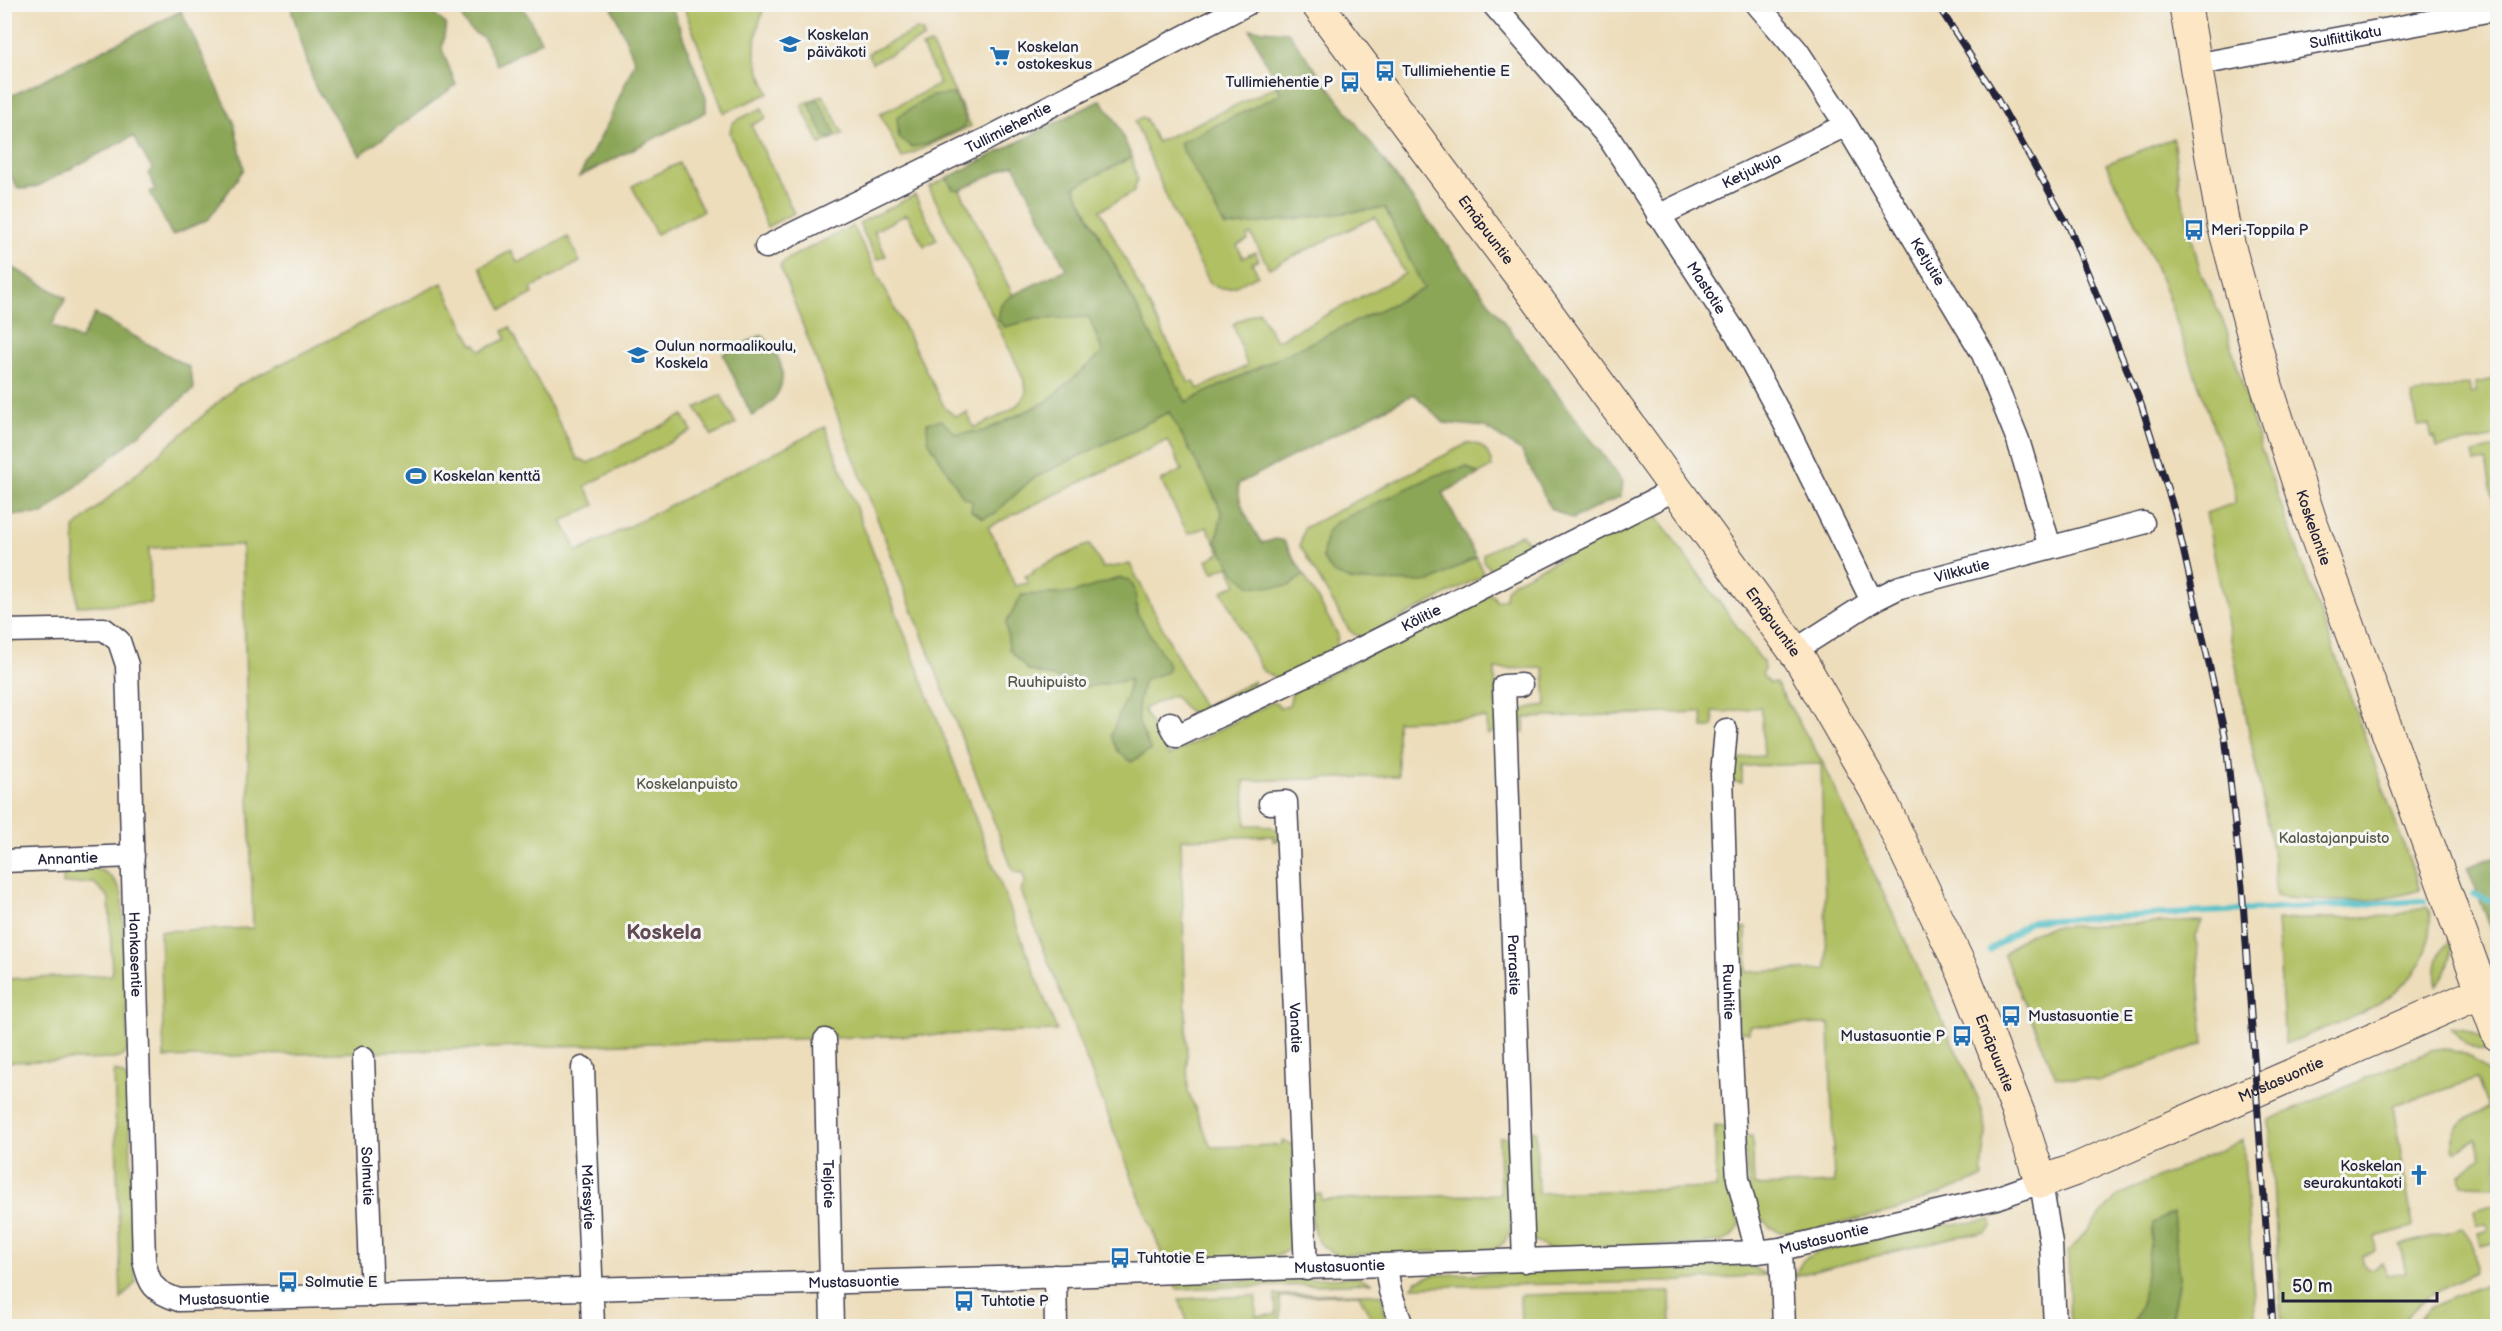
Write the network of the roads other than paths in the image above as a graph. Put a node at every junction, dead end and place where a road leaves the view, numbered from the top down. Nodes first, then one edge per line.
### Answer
1 (1247, 4) edge
2 (1317, 4) edge
3 (1493, 4) edge
4 (1757, 4) edge
5 (2185, 4) edge
6 (2498, 9) edge
7 (2194, 65) junction
8 (1846, 125) junction
9 (1658, 216) junction
10 (766, 247) dead end
11 (1676, 489) junction
12 (2143, 523) dead end
13 (2050, 547) junction
14 (1872, 601) junction
15 (4, 631) edge
16 (1794, 651) junction
17 (1521, 685) dead end
18 (1170, 723) dead end
19 (1726, 730) dead end
20 (1270, 803) dead end
21 (133, 856) junction
22 (4, 861) edge
23 (2482, 992) junction
24 (2498, 1035) edge
25 (825, 1040) dead end
26 (363, 1058) dead end
27 (583, 1068) dead end
28 (2041, 1182) junction
29 (1781, 1249) junction
30 (1757, 1252) junction
31 (1524, 1261) junction
32 (1386, 1266) junction
33 (1306, 1269) junction
34 (1055, 1276) junction
35 (832, 1281) junction
36 (152, 1286) joint
37 (593, 1290) junction
38 (372, 1296) junction
39 (593, 1326) edge
40 (832, 1326) edge
41 (1056, 1326) edge
42 (1402, 1326) edge
43 (1784, 1326) edge
44 (2055, 1326) edge

1 - 10 street, Tullimiehentie
2 - 11 street, Emäpuuntie
3 - 9 street, Mastotie
4 - 8 street, Ketjutie
5 - 7 street, Koskelantie
6 - 7 street, Sulfiittikatu
7 - 23 street, Koskelantie
8 - 9 street, Ketjukuja
8 - 13 street, Ketjutie
9 - 14 street, Mastotie
11 - 16 street, Emäpuuntie
11 - 18 street, Kölitie
12 - 13 street, Vilkkutie
13 - 14 street, Vilkkutie
14 - 16 street, Vilkkutie
15 - 21 street, Hankasentie
16 - 28 street, Emäpuuntie
17 - 31 street, Parrastie
19 - 30 street, Ruuhitie
20 - 33 street, Vanatie
21 - 22 street, Annantie
21 - 36 street, Hankasentie
23 - 24 street, Koskelantie
23 - 28 street, Mustasuontie
25 - 35 street, Teljotie
26 - 38 street, Solmutie
27 - 37 street, Märssytie
28 - 29 street, Mustasuontie
28 - 44 street, Emäpuuntie
29 - 30 street, Mustasuontie
29 - 43 street
30 - 31 street, Mustasuontie
31 - 32 street, Mustasuontie
32 - 33 street, Mustasuontie
32 - 42 street
33 - 34 street, Mustasuontie
34 - 35 street, Mustasuontie
34 - 41 street
35 - 37 street, Mustasuontie
35 - 40 street, Teljotie
36 - 38 street, Mustasuontie
37 - 38 street, Mustasuontie
37 - 39 street, Märssytie

